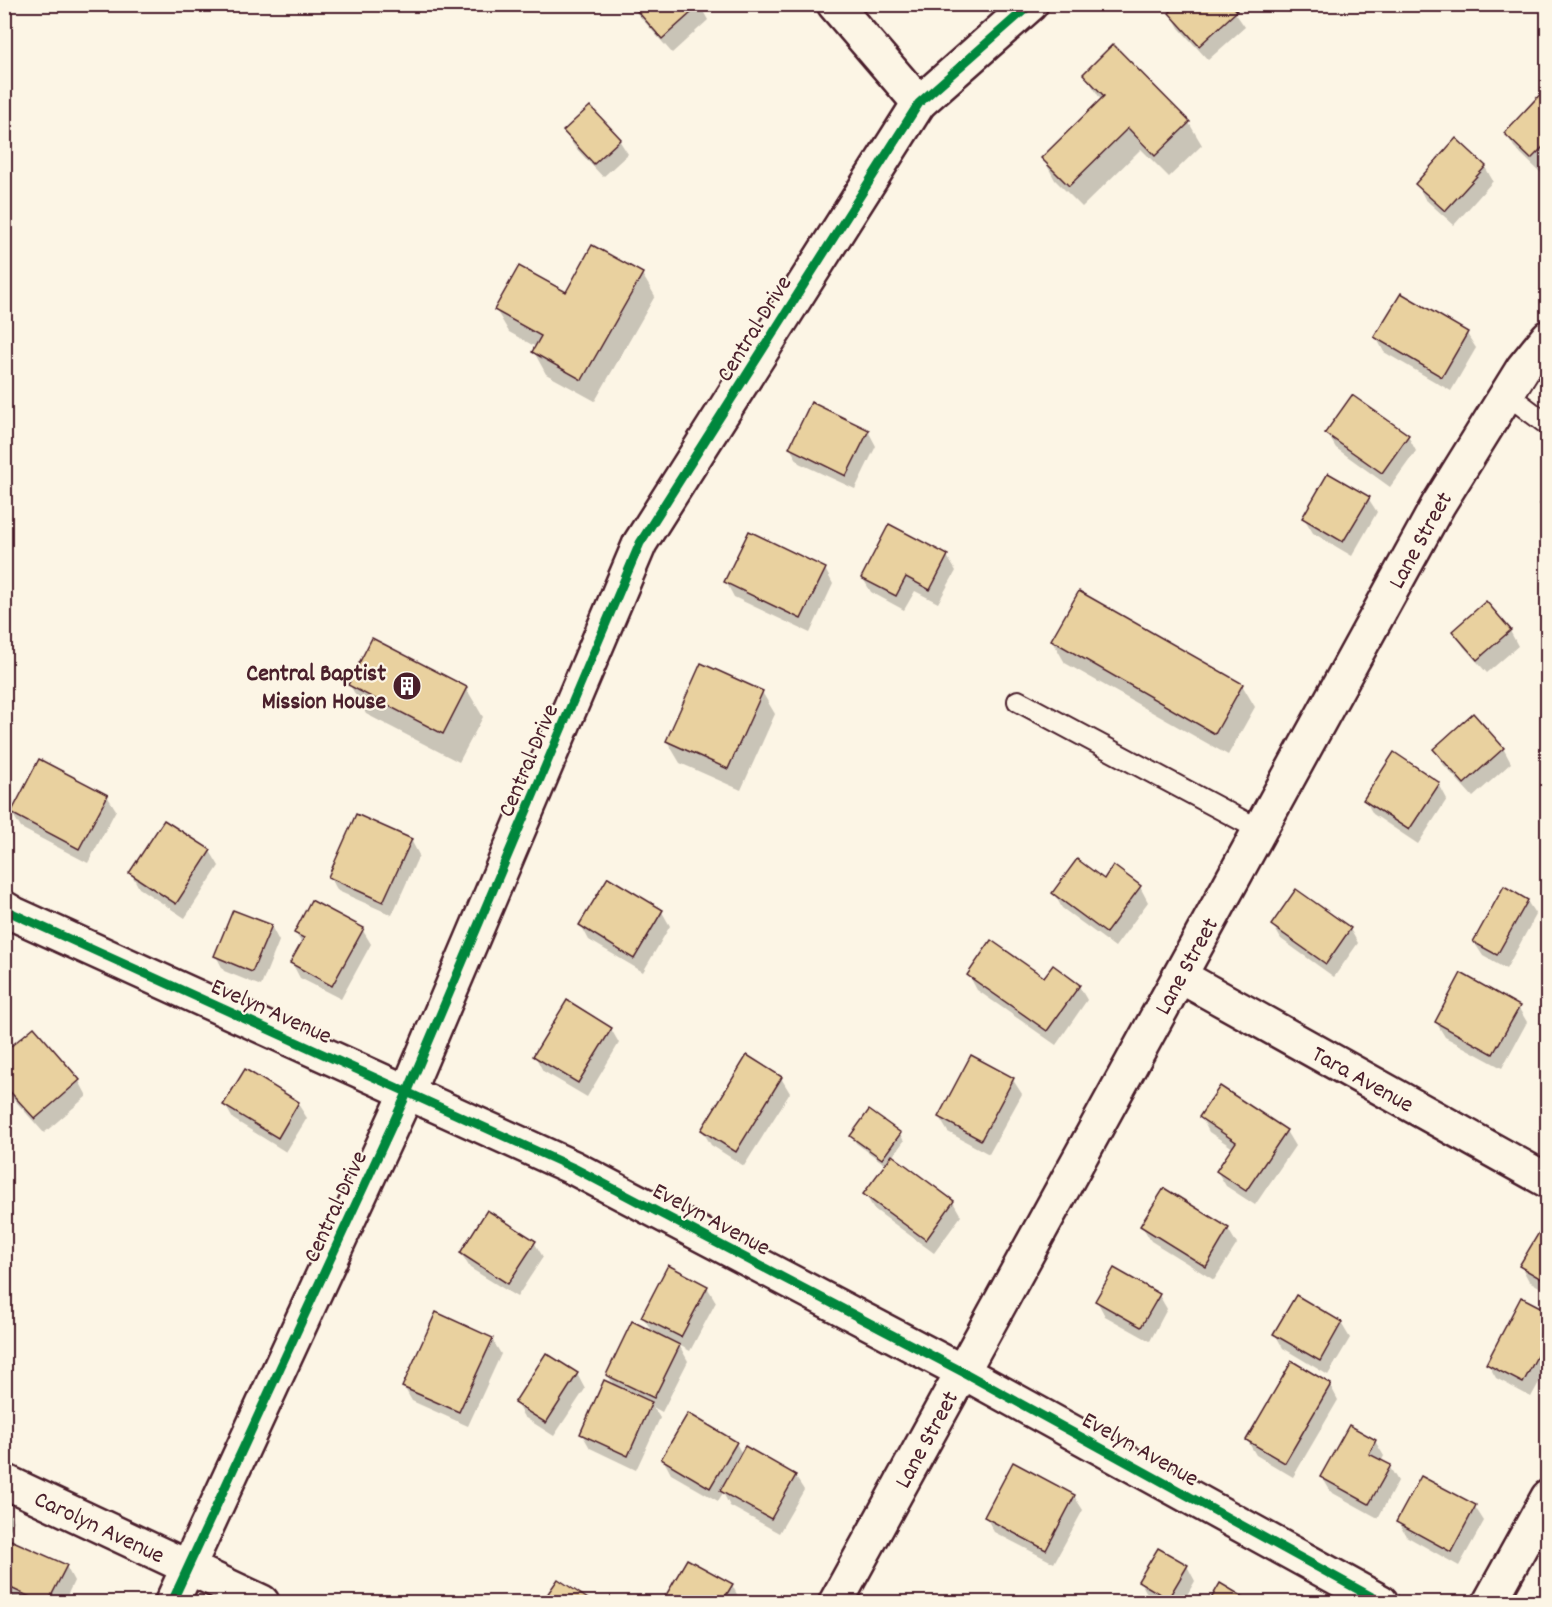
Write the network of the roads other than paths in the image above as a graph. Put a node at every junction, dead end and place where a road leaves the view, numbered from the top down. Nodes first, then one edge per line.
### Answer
1 (834, 4) edge
2 (1031, 4) edge
3 (919, 103) junction
4 (1548, 337) edge
5 (1507, 394) junction
6 (1548, 425) edge
7 (1018, 701) dead end
8 (1260, 830) junction
9 (4, 908) edge
10 (1180, 976) junction
11 (407, 1093) junction
12 (1548, 1181) edge
13 (963, 1372) junction
14 (4, 1481) edge
15 (1548, 1497) edge
16 (188, 1568) junction
17 (172, 1602) edge
18 (262, 1602) edge
19 (836, 1602) edge
20 (1381, 1602) edge
21 (1490, 1602) edge

1 - 3 street
2 - 3 street, Central Drive
3 - 11 street, Central Drive
4 - 5 street, Lane Street
5 - 6 lane
5 - 8 street, Lane Street
7 - 8 lane
8 - 10 street, Lane Street
9 - 11 street, Evelyn Avenue
10 - 12 street, Tara Avenue
10 - 13 street, Lane Street
11 - 13 street, Evelyn Avenue
11 - 16 street, Central Drive
13 - 19 street, Lane Street
13 - 20 street, Evelyn Avenue
14 - 16 street, Carolyn Avenue
15 - 21 street
16 - 17 street, Central Drive
16 - 18 street, Carolyn Avenue

